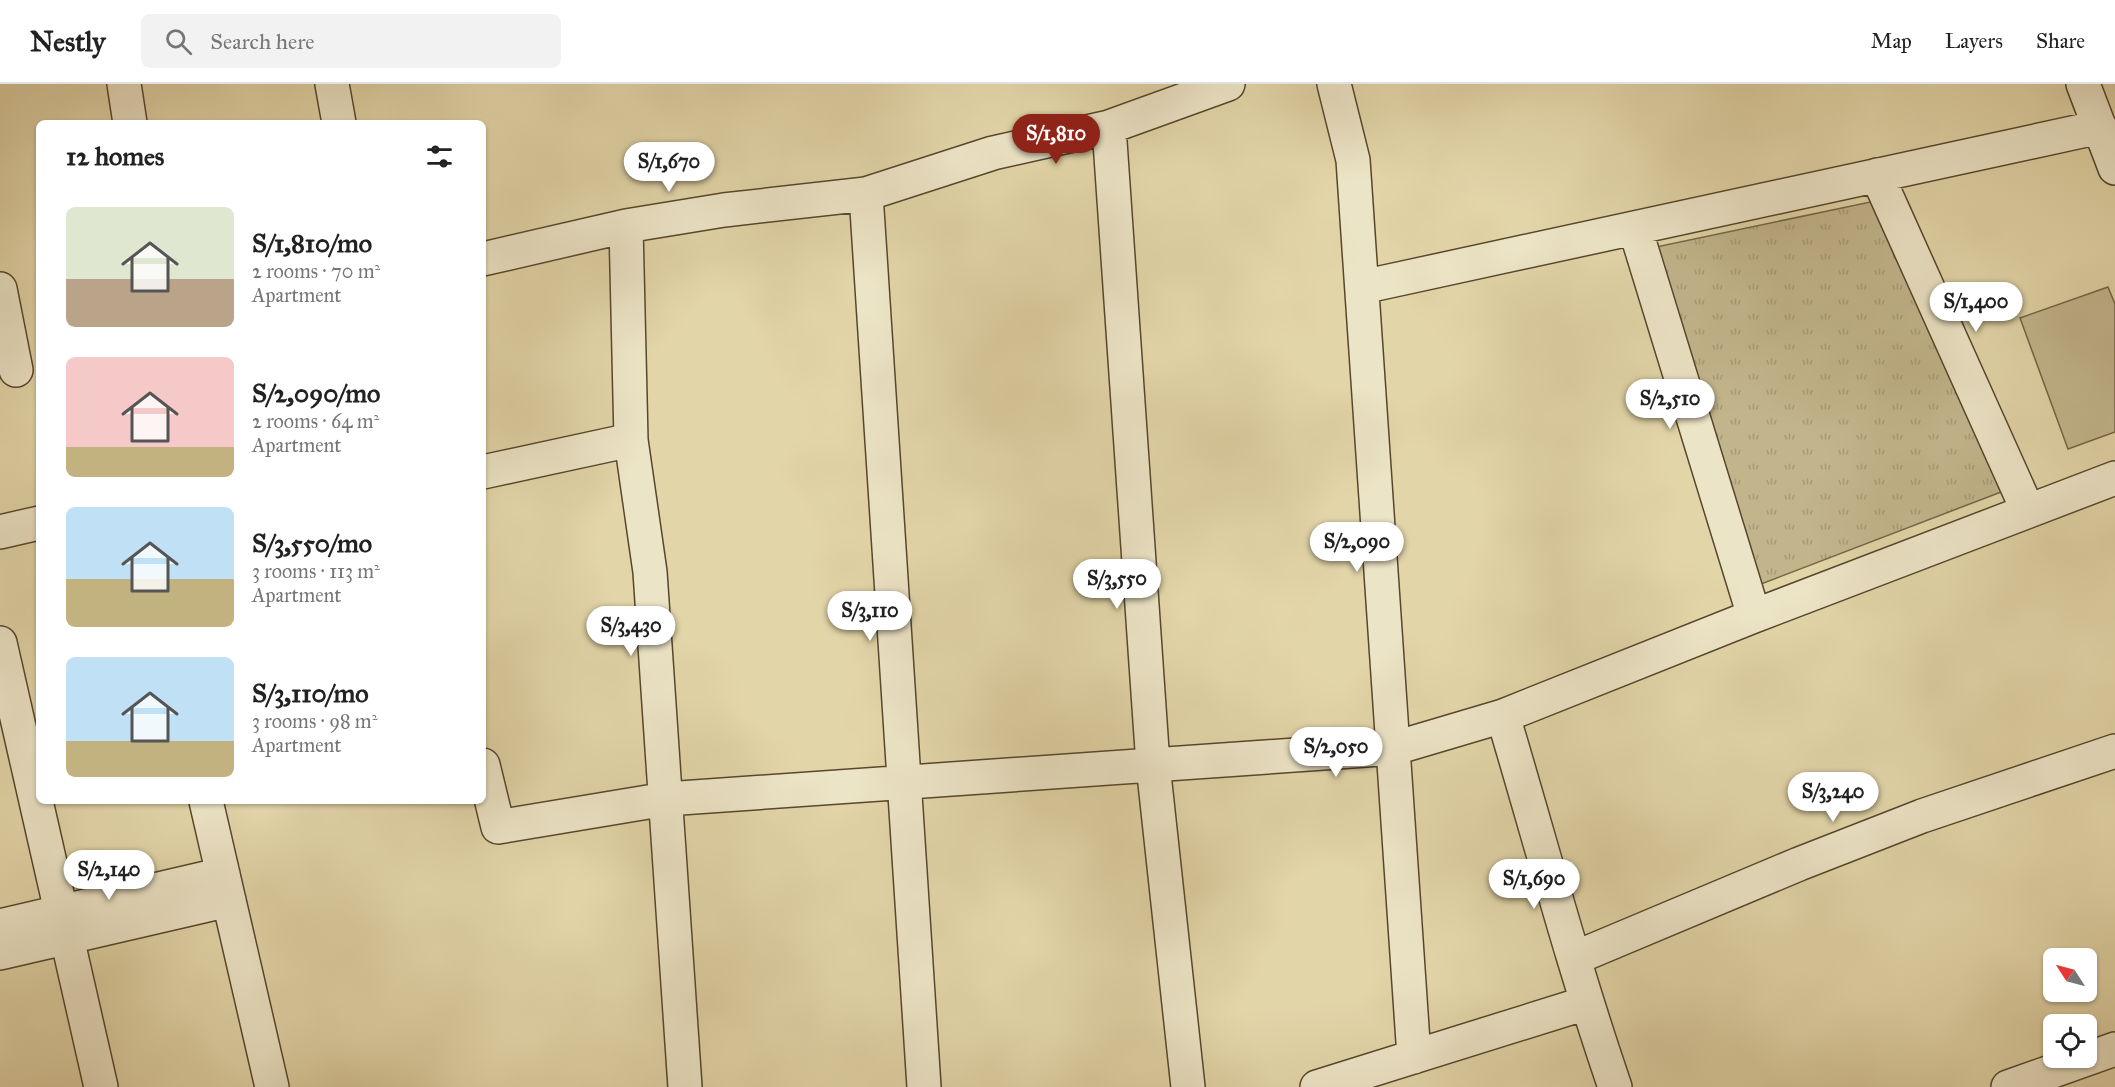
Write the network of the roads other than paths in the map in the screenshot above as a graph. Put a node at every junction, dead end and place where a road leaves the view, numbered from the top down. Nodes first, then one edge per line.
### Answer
1 (124, 84) edge
2 (332, 84) edge
3 (1228, 84) edge
4 (1334, 84) edge
5 (2083, 84) edge
6 (1154, 97) edge
7 (130, 120) edge
8 (338, 120) edge
9 (1109, 127) junction
10 (2100, 127) junction
11 (2115, 168) edge
12 (1877, 176) junction
13 (866, 194) junction
14 (626, 226) junction
15 (1635, 228) junction
16 (486, 258) edge
17 (1362, 287) junction
18 (0, 289) edge
19 (18, 369) edge
20 (631, 440) junction
21 (486, 471) edge
22 (2115, 478) edge
23 (2028, 511) junction
24 (36, 524) edge
25 (0, 532) edge
26 (1754, 616) junction
27 (0, 643) edge
28 (1503, 716) junction
29 (1395, 748) junction
30 (2115, 751) edge
31 (1153, 765) junction
32 (486, 777) edge
33 (904, 783) junction
34 (666, 799) junction
35 (36, 801) edge
36 (37, 804) edge
37 (207, 804) edge
38 (226, 887) junction
39 (64, 924) junction
40 (0, 926) edge
41 (0, 953) edge
42 (1575, 958) junction
43 (1586, 1003) junction
44 (2115, 1049) edge
45 (1414, 1057) junction
46 (101, 1087) edge
47 (272, 1087) edge
48 (685, 1087) edge
49 (924, 1087) edge
50 (1188, 1087) edge
51 (1317, 1087) edge
52 (1615, 1087) edge
53 (2008, 1087) edge

1 - 7 street
2 - 8 street
3 - 6 street
4 - 17 street
5 - 10 street
6 - 9 street
9 - 13 street
9 - 31 street
10 - 11 street
10 - 12 street
12 - 15 street
12 - 23 street
13 - 14 street
13 - 33 street
14 - 16 street
14 - 20 street
15 - 17 street
15 - 26 street
17 - 29 street
18 - 19 street
20 - 21 street
20 - 34 street
22 - 23 street
23 - 26 street
24 - 25 street
26 - 28 street
27 - 35 street
28 - 29 street
28 - 42 street
29 - 31 street
29 - 45 street
30 - 42 street
31 - 33 street
31 - 50 street
32 - 34 street
33 - 34 street
33 - 49 street
34 - 48 street
36 - 39 street
37 - 38 street
38 - 39 street
38 - 47 street
39 - 40 street
39 - 41 street
39 - 46 street
42 - 43 street
43 - 45 street
43 - 52 street
44 - 53 street
45 - 51 street

